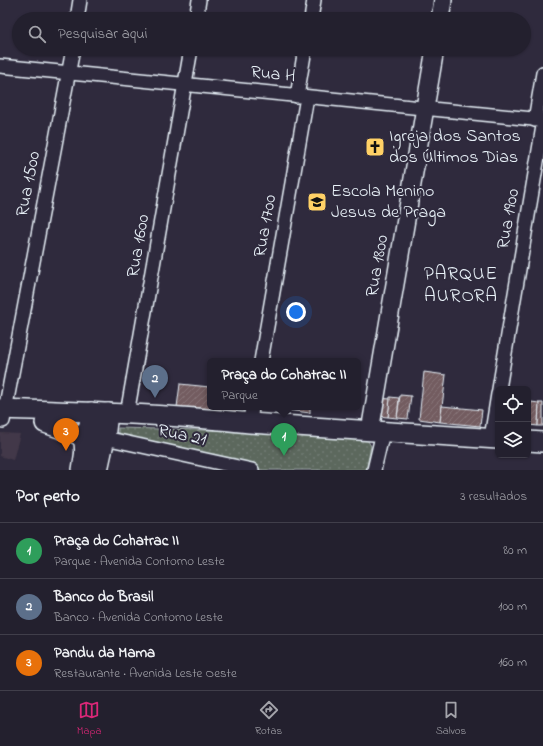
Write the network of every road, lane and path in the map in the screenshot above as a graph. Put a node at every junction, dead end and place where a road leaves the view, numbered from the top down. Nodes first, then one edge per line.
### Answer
1 (80, 0) edge
2 (199, 0) edge
3 (314, 0) edge
4 (443, 0) edge
5 (78, 12) edge
6 (197, 12) edge
7 (312, 12) edge
8 (441, 12) edge
9 (72, 56) edge
10 (190, 56) edge
11 (305, 56) edge
12 (434, 56) edge
13 (0, 66) edge
14 (69, 72) junction
15 (543, 73) edge
16 (186, 84) junction
17 (302, 96) junction
18 (425, 108) junction
19 (540, 122) edge
20 (260, 358) edge
21 (499, 386) edge
22 (127, 414) junction
23 (2, 415) edge
24 (251, 415) edge
25 (45, 422) junction
26 (496, 422) edge
27 (100, 423) junction
28 (377, 431) junction
29 (494, 439) edge
30 (531, 441) edge
31 (543, 442) edge
32 (83, 463) edge
33 (98, 470) edge
34 (252, 470) edge
35 (374, 470) edge

1 - 5 street
2 - 6 street
3 - 7 street
4 - 8 street
9 - 14 street, Rua 1500
10 - 16 street, Rua 1600
11 - 17 street, Rua 1700
12 - 18 street, Rua 1800
13 - 14 street, Rua H
14 - 16 street, Rua H
14 - 23 street, Rua 1500
15 - 19 street, Rua 1900
16 - 17 street, Rua H
16 - 22 street, Rua 1600
17 - 18 street, Rua H
17 - 20 street, Rua 1700
18 - 19 street, Rua H
18 - 28 street, Rua 1800
19 - 21 street, Rua 1900
22 - 24 main road
22 - 27 main road
23 - 25 main road
23 - 27 main road
24 - 27 main road
24 - 28 main road
25 - 27 main road
25 - 32 main road
26 - 29 street
27 - 32 main road
27 - 33 main road
27 - 34 street, Rua 21
28 - 29 main road
28 - 35 street
30 - 31 main road

